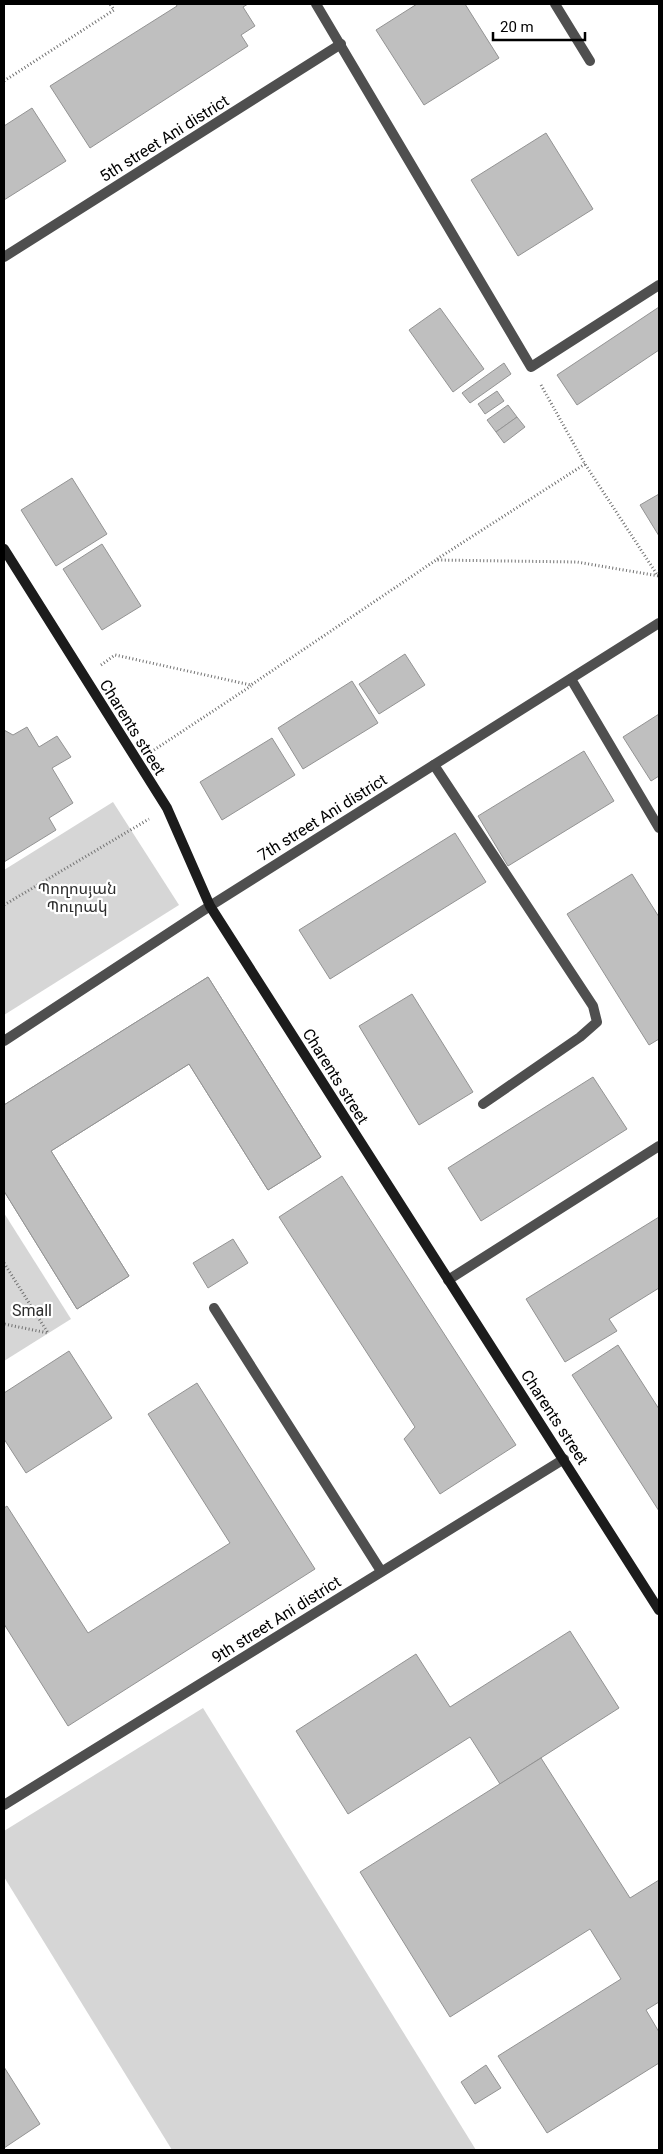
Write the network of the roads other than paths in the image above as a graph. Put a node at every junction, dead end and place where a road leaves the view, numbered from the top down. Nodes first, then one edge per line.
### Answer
1 (555, 4) edge
2 (320, 5) edge
3 (341, 44) junction
4 (590, 61) dead end
5 (4, 257) edge
6 (659, 286) edge
7 (4, 549) edge
8 (659, 623) edge
9 (571, 679) junction
10 (434, 765) junction
11 (659, 828) edge
12 (210, 906) junction
13 (4, 1041) edge
14 (483, 1104) dead end
15 (659, 1146) edge
16 (448, 1280) junction
17 (214, 1308) dead end
18 (564, 1459) junction
19 (381, 1571) junction
20 (659, 1610) edge
21 (4, 1805) edge

1 - 4 street
2 - 3 street
3 - 5 street, 5th street Ani district
3 - 6 street
7 - 12 street, Charents street
8 - 9 street, 7th street Ani district
9 - 10 street, 7th street Ani district
9 - 11 street
10 - 12 street, 7th street Ani district
10 - 14 street
12 - 13 street, 7th street Ani district
12 - 16 street, Charents street
15 - 16 street
16 - 18 street, Charents street
17 - 19 street
18 - 19 street, 9th street Ani district
18 - 20 street, Charents street
19 - 21 street, 9th street Ani district

